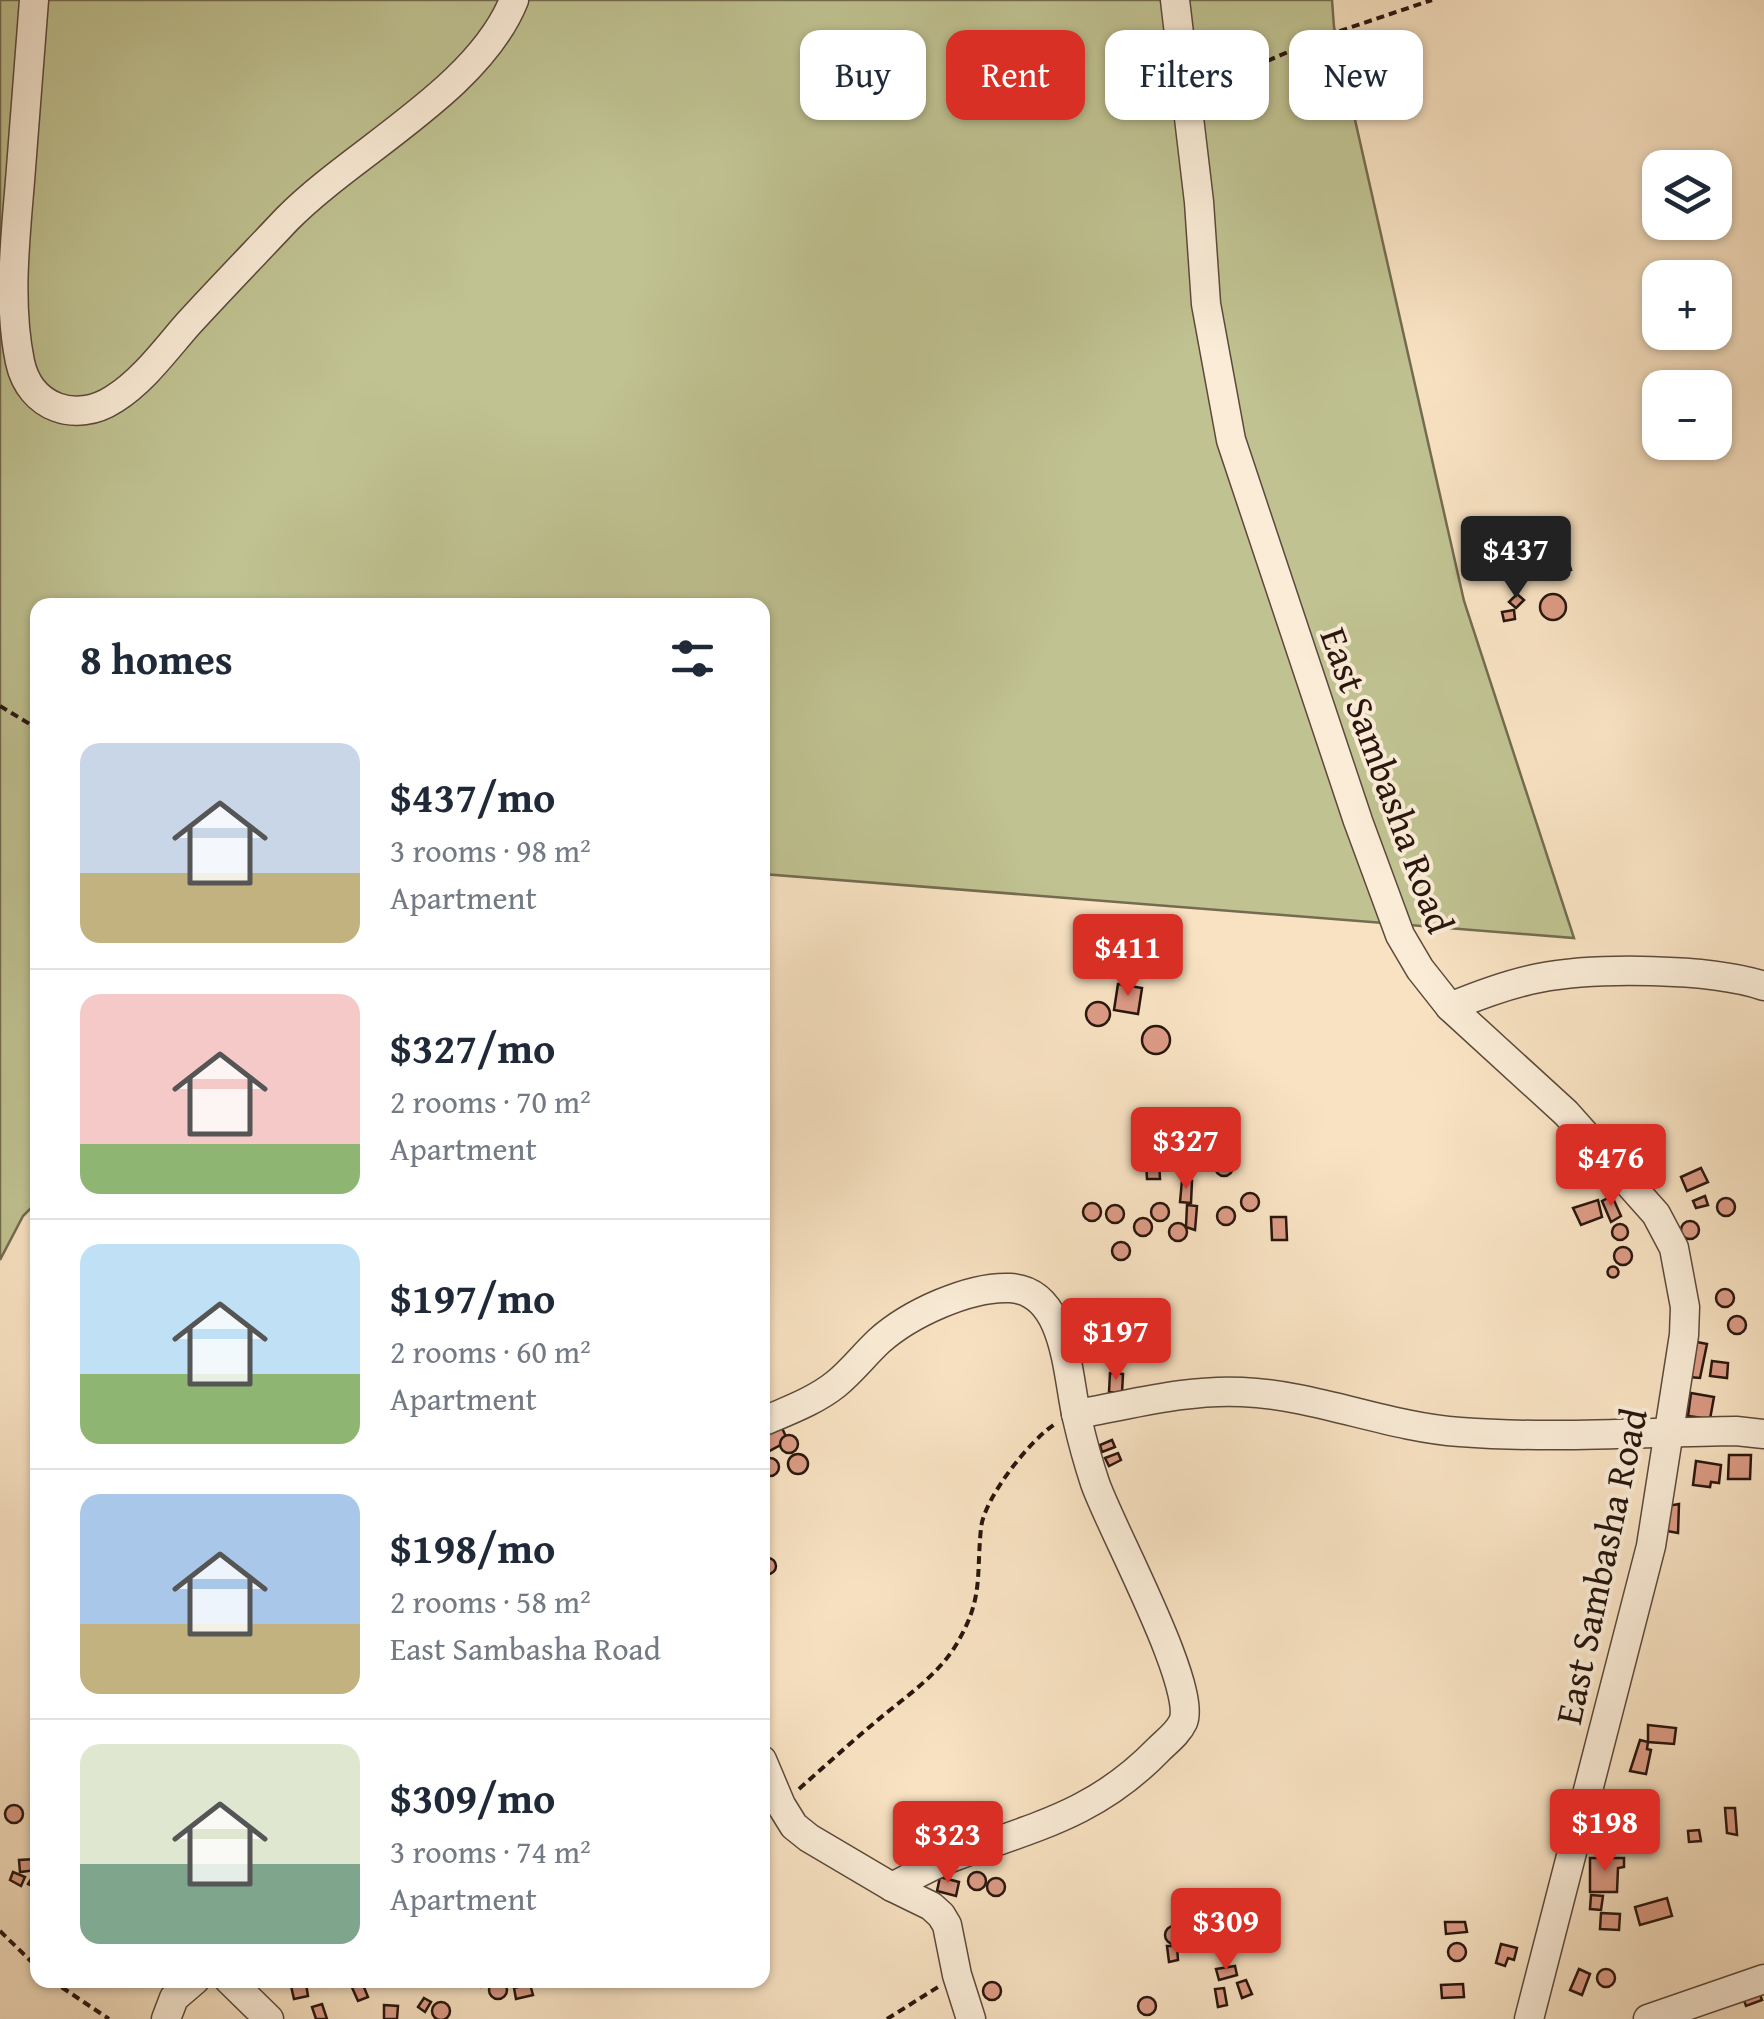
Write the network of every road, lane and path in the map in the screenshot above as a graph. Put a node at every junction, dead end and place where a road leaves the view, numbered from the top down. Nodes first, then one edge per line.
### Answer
1 (34, 0) edge
2 (514, 0) edge
3 (1175, 0) edge
4 (1432, 0) edge
5 (1179, 30) edge
6 (1269, 60) edge
7 (1189, 120) edge
8 (0, 706) edge
9 (30, 724) edge
10 (1764, 986) edge
11 (1450, 1007) junction
12 (1076, 1414) junction
13 (770, 1418) edge
14 (1670, 1432) junction
15 (1764, 1434) edge
16 (770, 1779) edge
17 (781, 1806) junction
18 (892, 1887) junction
19 (0, 1931) edge
20 (30, 1960) edge
21 (957, 1975) junction
22 (1764, 1979) edge
23 (63, 1988) edge
24 (185, 1988) edge
25 (237, 1988) edge
26 (1532, 2018) edge
27 (109, 2019) edge
28 (166, 2019) edge
29 (269, 2019) edge
30 (887, 2019) edge
31 (971, 2019) edge
32 (1648, 2019) edge

1 - 2 street
3 - 5 street, East Sambasha Road
4 - 6 path
7 - 11 street, East Sambasha Road
8 - 9 path
10 - 11 street
11 - 14 street, East Sambasha Road
12 - 13 street
12 - 14 street
12 - 17 path
12 - 18 street
14 - 15 street
14 - 26 street, East Sambasha Road
16 - 17 street
17 - 18 street
18 - 21 street
19 - 20 path
21 - 30 path
21 - 31 street
22 - 32 street
23 - 27 path
24 - 28 street
25 - 29 street

